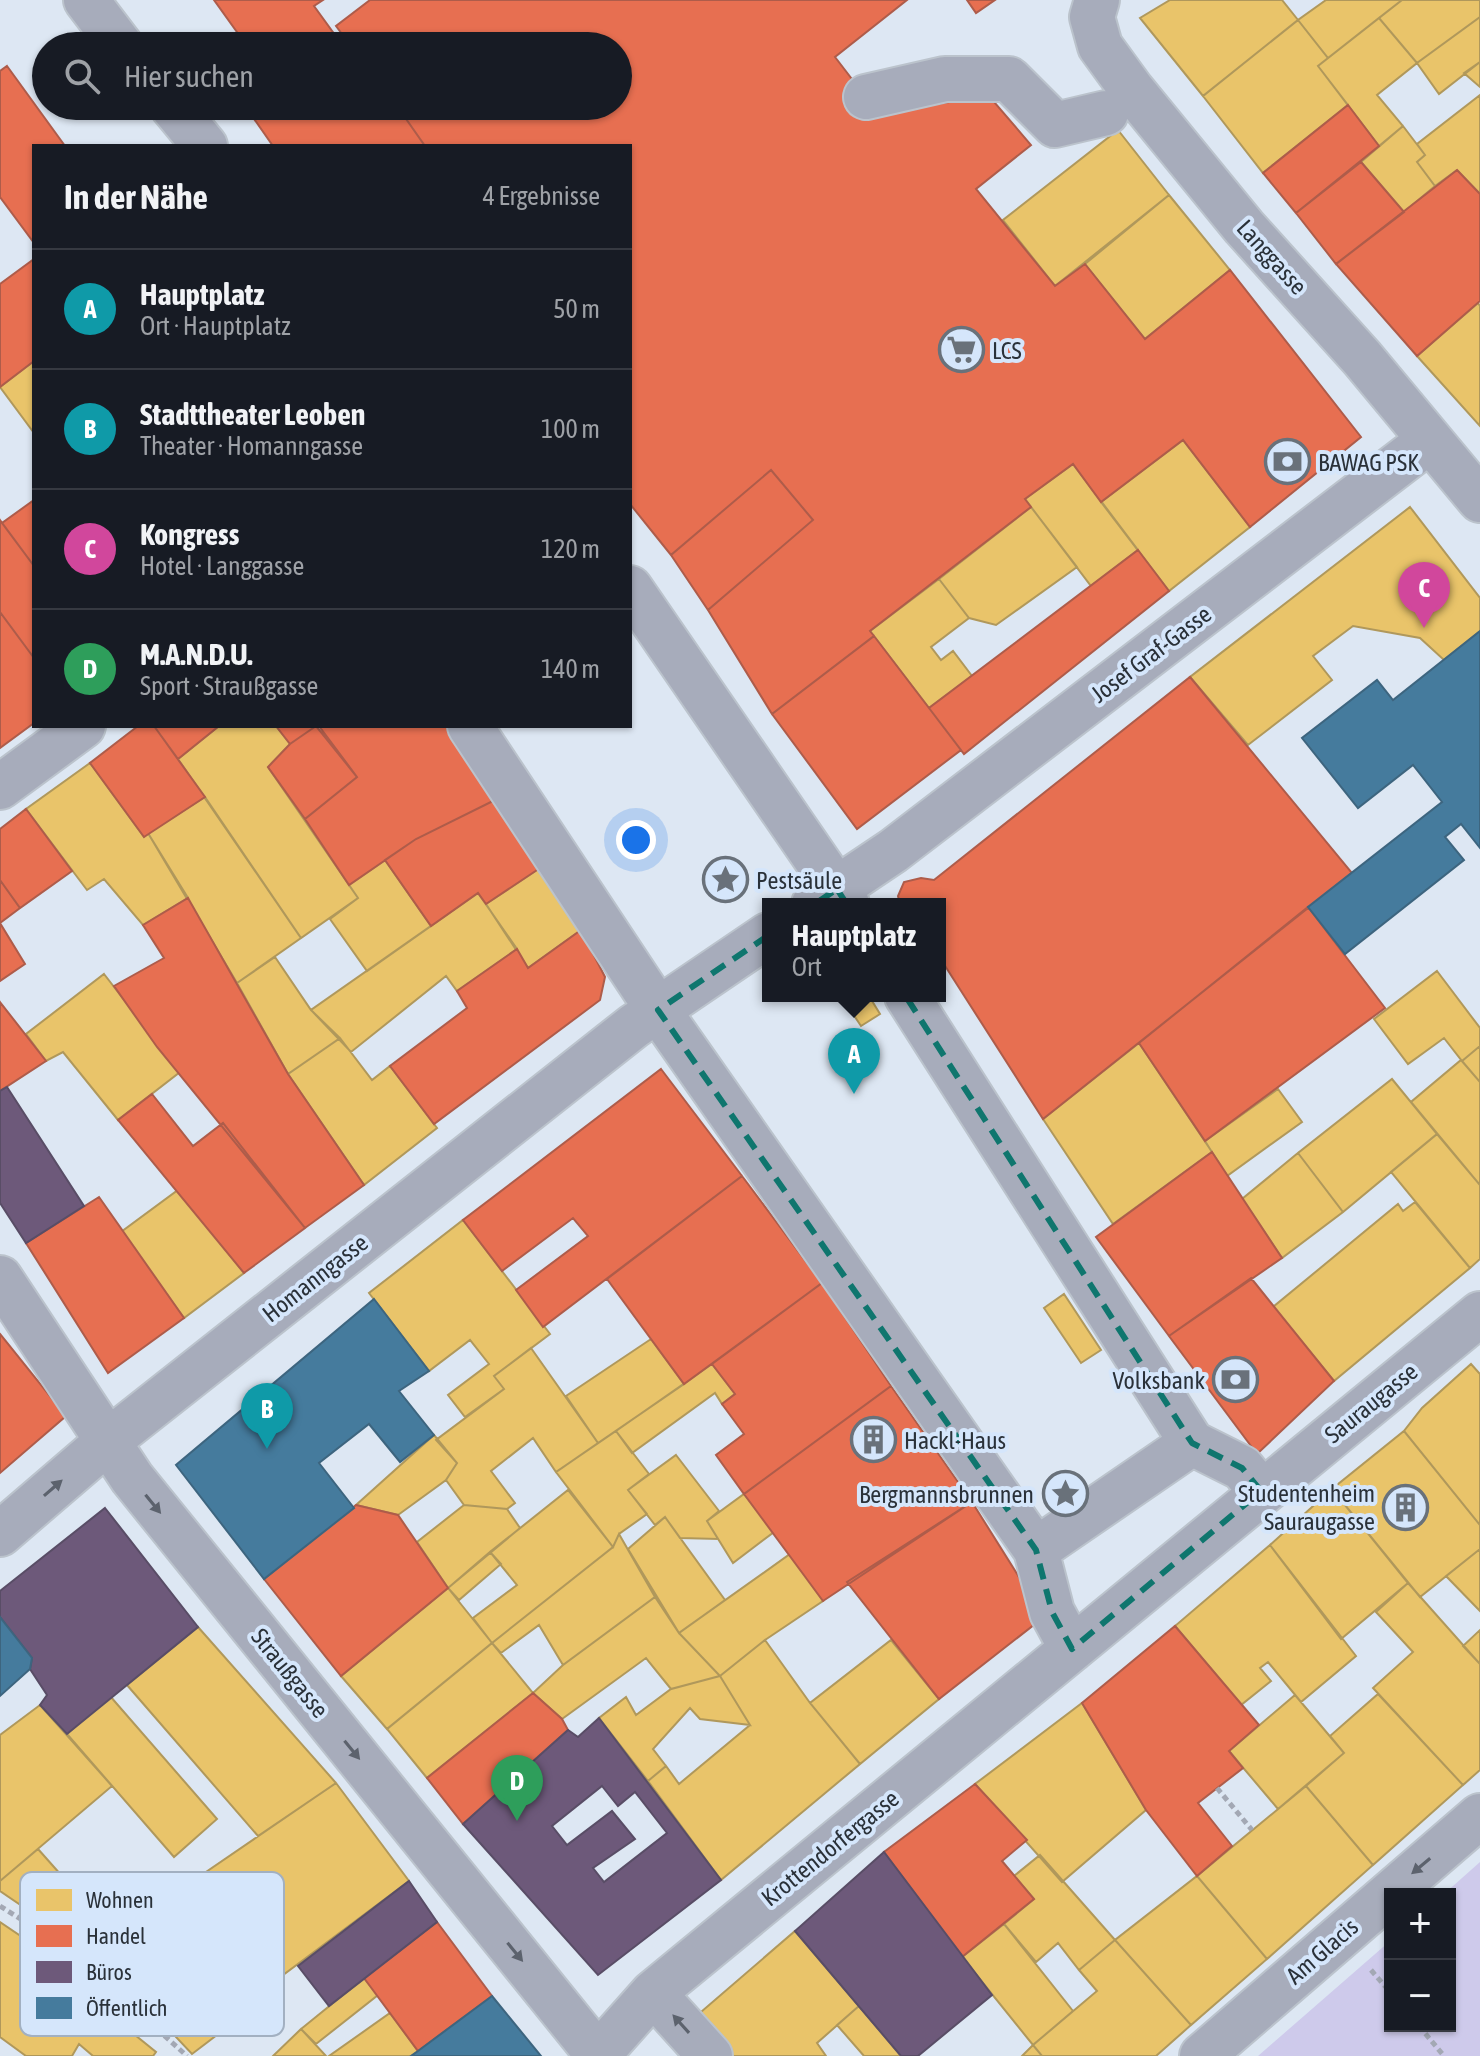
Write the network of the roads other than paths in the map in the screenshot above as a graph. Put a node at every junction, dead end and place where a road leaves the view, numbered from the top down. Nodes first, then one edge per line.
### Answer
1 (1097, 0) edge
2 (88, 3) edge
3 (110, 32) edge
4 (866, 97) dead end
5 (1106, 113) dead end
6 (184, 120) edge
7 (203, 144) edge
8 (1430, 440) junction
9 (1480, 500) edge
10 (632, 591) edge
11 (80, 728) edge
12 (471, 728) edge
13 (0, 787) edge
14 (842, 891) edge
15 (762, 939) edge
16 (911, 1002) edge
17 (646, 1018) junction
18 (0, 1278) edge
19 (1480, 1314) edge
20 (107, 1442) junction
21 (1192, 1443) junction
22 (1261, 1491) junction
23 (0, 1534) edge
24 (1036, 1550) junction
25 (1072, 1649) junction
26 (1480, 1816) edge
27 (653, 1993) junction
28 (598, 2055) edge
29 (710, 2056) edge
30 (1202, 2056) edge

1 - 8 street, Langgasse
2 - 3 street
4 - 5 street
6 - 7 street
8 - 9 street, Langgasse
8 - 14 street, Josef Graf-Gasse
10 - 14 street
11 - 13 street
12 - 17 street
15 - 17 street, Homanngasse
16 - 21 street
17 - 20 street, Homanngasse
17 - 24 street
18 - 20 street, Straußgasse
19 - 22 street, Sauraugasse
23 -> 20 street, Homanngasse
20 -> 28 street, Straußgasse
21 - 22 street
21 - 24 street
22 - 25 street, Sauraugasse
24 - 25 street
25 - 27 street, Krottendorfergasse
26 -> 30 street, Am Glacis
27 - 28 street, Krottendorfergasse
29 -> 27 street

